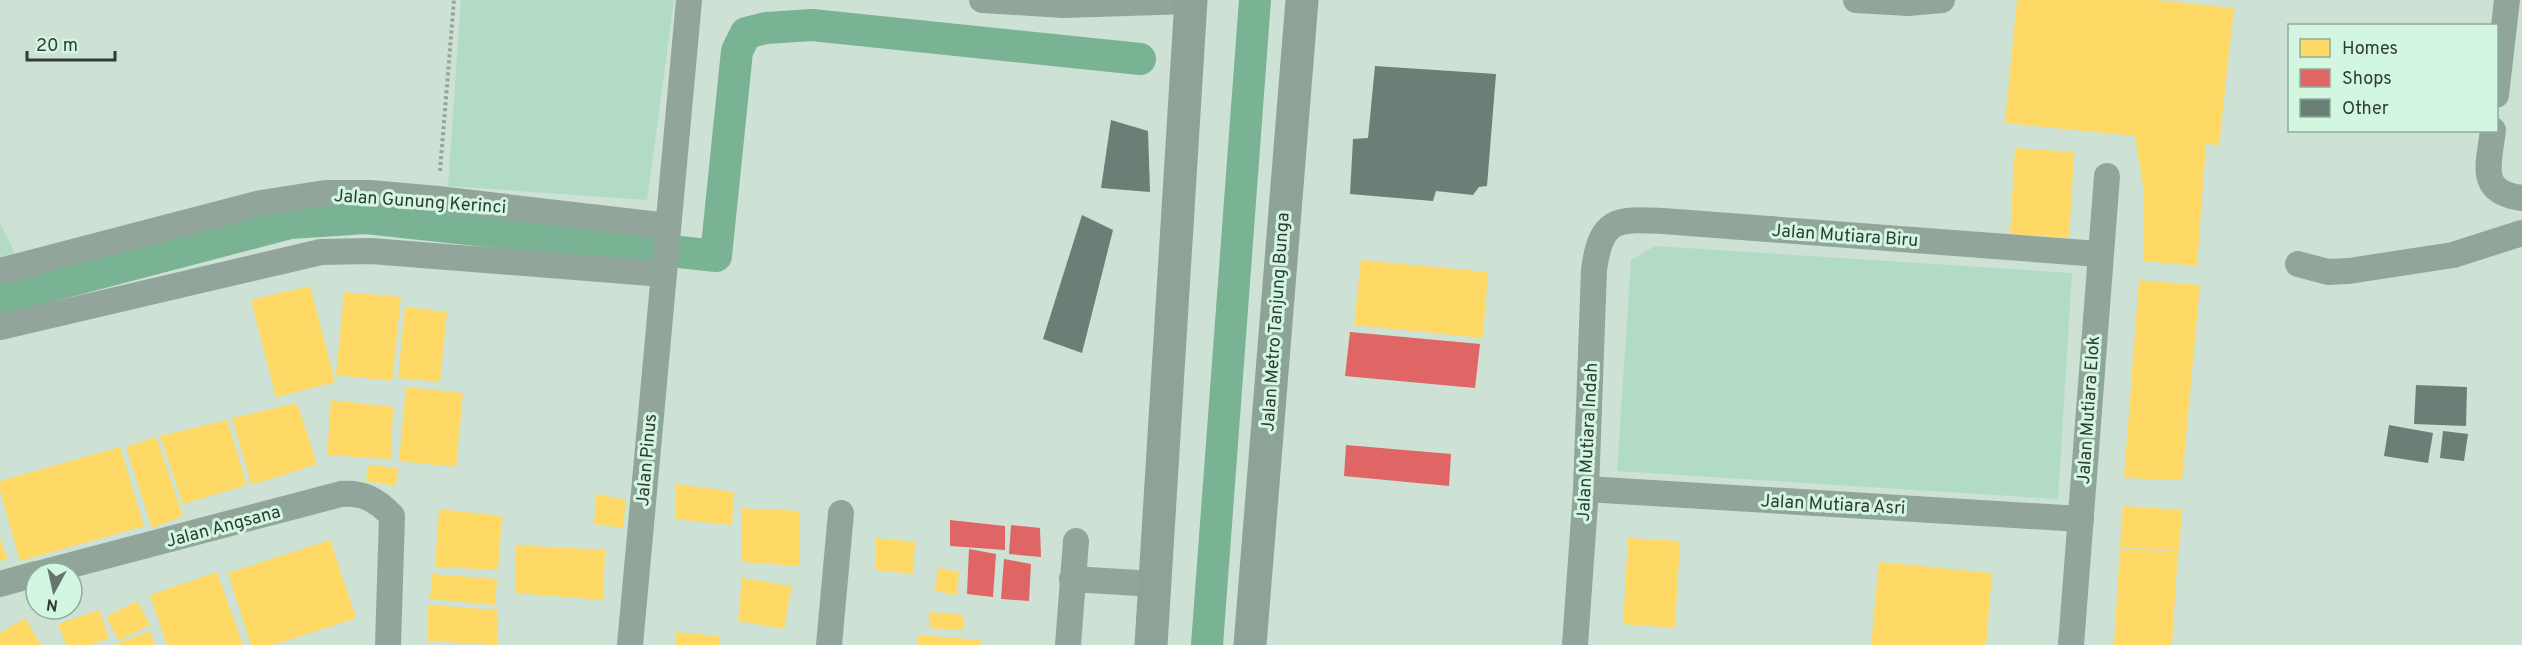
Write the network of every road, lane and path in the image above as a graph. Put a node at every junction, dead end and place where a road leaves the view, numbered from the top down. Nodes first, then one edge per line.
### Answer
1 (454, 0) edge
2 (689, 0) edge
3 (982, 0) edge
4 (1302, 0) edge
5 (1856, 0) edge
6 (1942, 0) edge
7 (2507, 0) edge
8 (1191, 1) edge
9 (2498, 79) edge
10 (2493, 132) edge
11 (2106, 176) dead end
12 (2522, 198) edge
13 (438, 199) junction
14 (667, 230) junction
15 (2522, 233) edge
16 (1600, 240) joint
17 (2099, 254) junction
18 (2298, 264) dead end
19 (663, 270) junction
20 (0, 271) edge
21 (0, 327) edge
22 (1586, 489) junction
23 (841, 513) dead end
24 (2081, 519) junction
25 (1076, 541) dead end
26 (84, 562) edge
27 (24, 577) edge
28 (1072, 579) junction
29 (0, 584) edge
30 (1155, 584) junction
31 (388, 645) edge
32 (630, 645) edge
33 (829, 645) edge
34 (1068, 645) edge
35 (1151, 645) edge
36 (1250, 645) edge
37 (1575, 645) edge
38 (2071, 645) edge

1 - 13 path
2 - 14 street, Jalan Pinus
3 - 8 street
4 - 36 main road, Jalan Metro Tanjung Bunga
5 - 6 street
7 - 9 street
8 - 30 main road
10 - 12 street
11 - 17 street, Jalan Mutiara Elok
13 - 14 street, Jalan Gunung Kerinci
13 - 20 street, Jalan Gunung Kerinci
14 - 19 street, Jalan Pinus
15 - 18 street
16 - 17 street, Jalan Mutiara Biru
16 - 22 street, Jalan Mutiara Indah
17 - 24 street, Jalan Mutiara Elok
19 - 21 street
19 - 32 street, Jalan Pinus
22 - 24 street, Jalan Mutiara Asri
22 - 37 street, Jalan Mutiara Indah
23 - 33 street
24 - 38 street, Jalan Mutiara Elok
25 - 28 street
26 - 31 street, Jalan Angsana
27 - 29 street
28 - 30 street
28 - 34 street
30 - 35 main road

